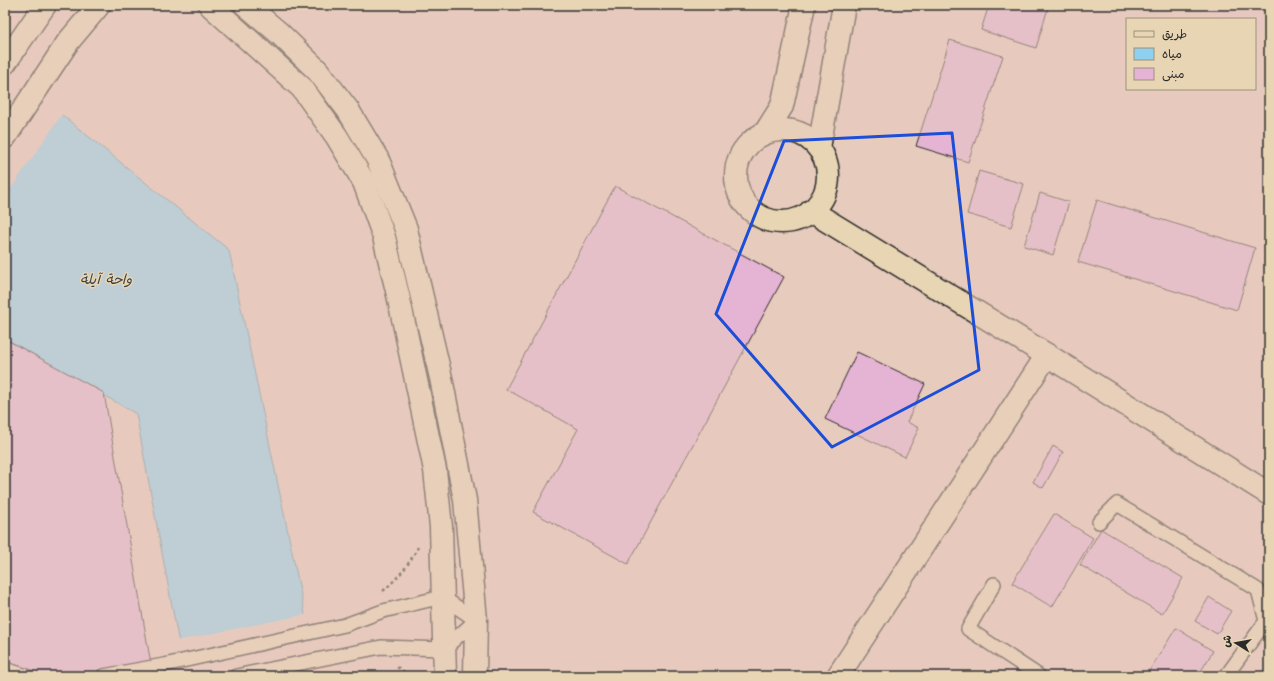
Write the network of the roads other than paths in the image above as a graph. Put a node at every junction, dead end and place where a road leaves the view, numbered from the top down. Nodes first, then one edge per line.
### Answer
1 (99, 5) edge
2 (210, 5) edge
3 (246, 5) edge
4 (804, 5) edge
5 (844, 5) edge
6 (40, 12) edge
7 (5, 63) edge
8 (765, 133) junction
9 (5, 137) edge
10 (818, 148) junction
11 (811, 211) junction
12 (1047, 355) junction
13 (1269, 494) edge
14 (1099, 522) dead end
15 (994, 584) dead end
16 (442, 597) junction
17 (476, 620) junction
18 (444, 649) junction
19 (5, 670) edge
20 (1229, 675) edge
21 (27, 676) edge
22 (103, 676) edge
23 (236, 676) edge
24 (445, 676) edge
25 (475, 676) edge
26 (838, 676) edge
27 (1039, 676) edge

1 - 9 street
2 - 16 street
3 - 17 street
4 - 8 street
5 - 10 street
6 - 7 street
8 - 10 street
8 - 11 street
10 - 11 street
11 - 12 street
12 - 13 street
12 - 26 street
14 - 20 lane
15 - 27 lane
16 - 17 lane
16 - 18 street
16 - 22 lane
17 - 18 lane
17 - 25 street
18 - 23 lane
18 - 24 street
19 - 21 lane

